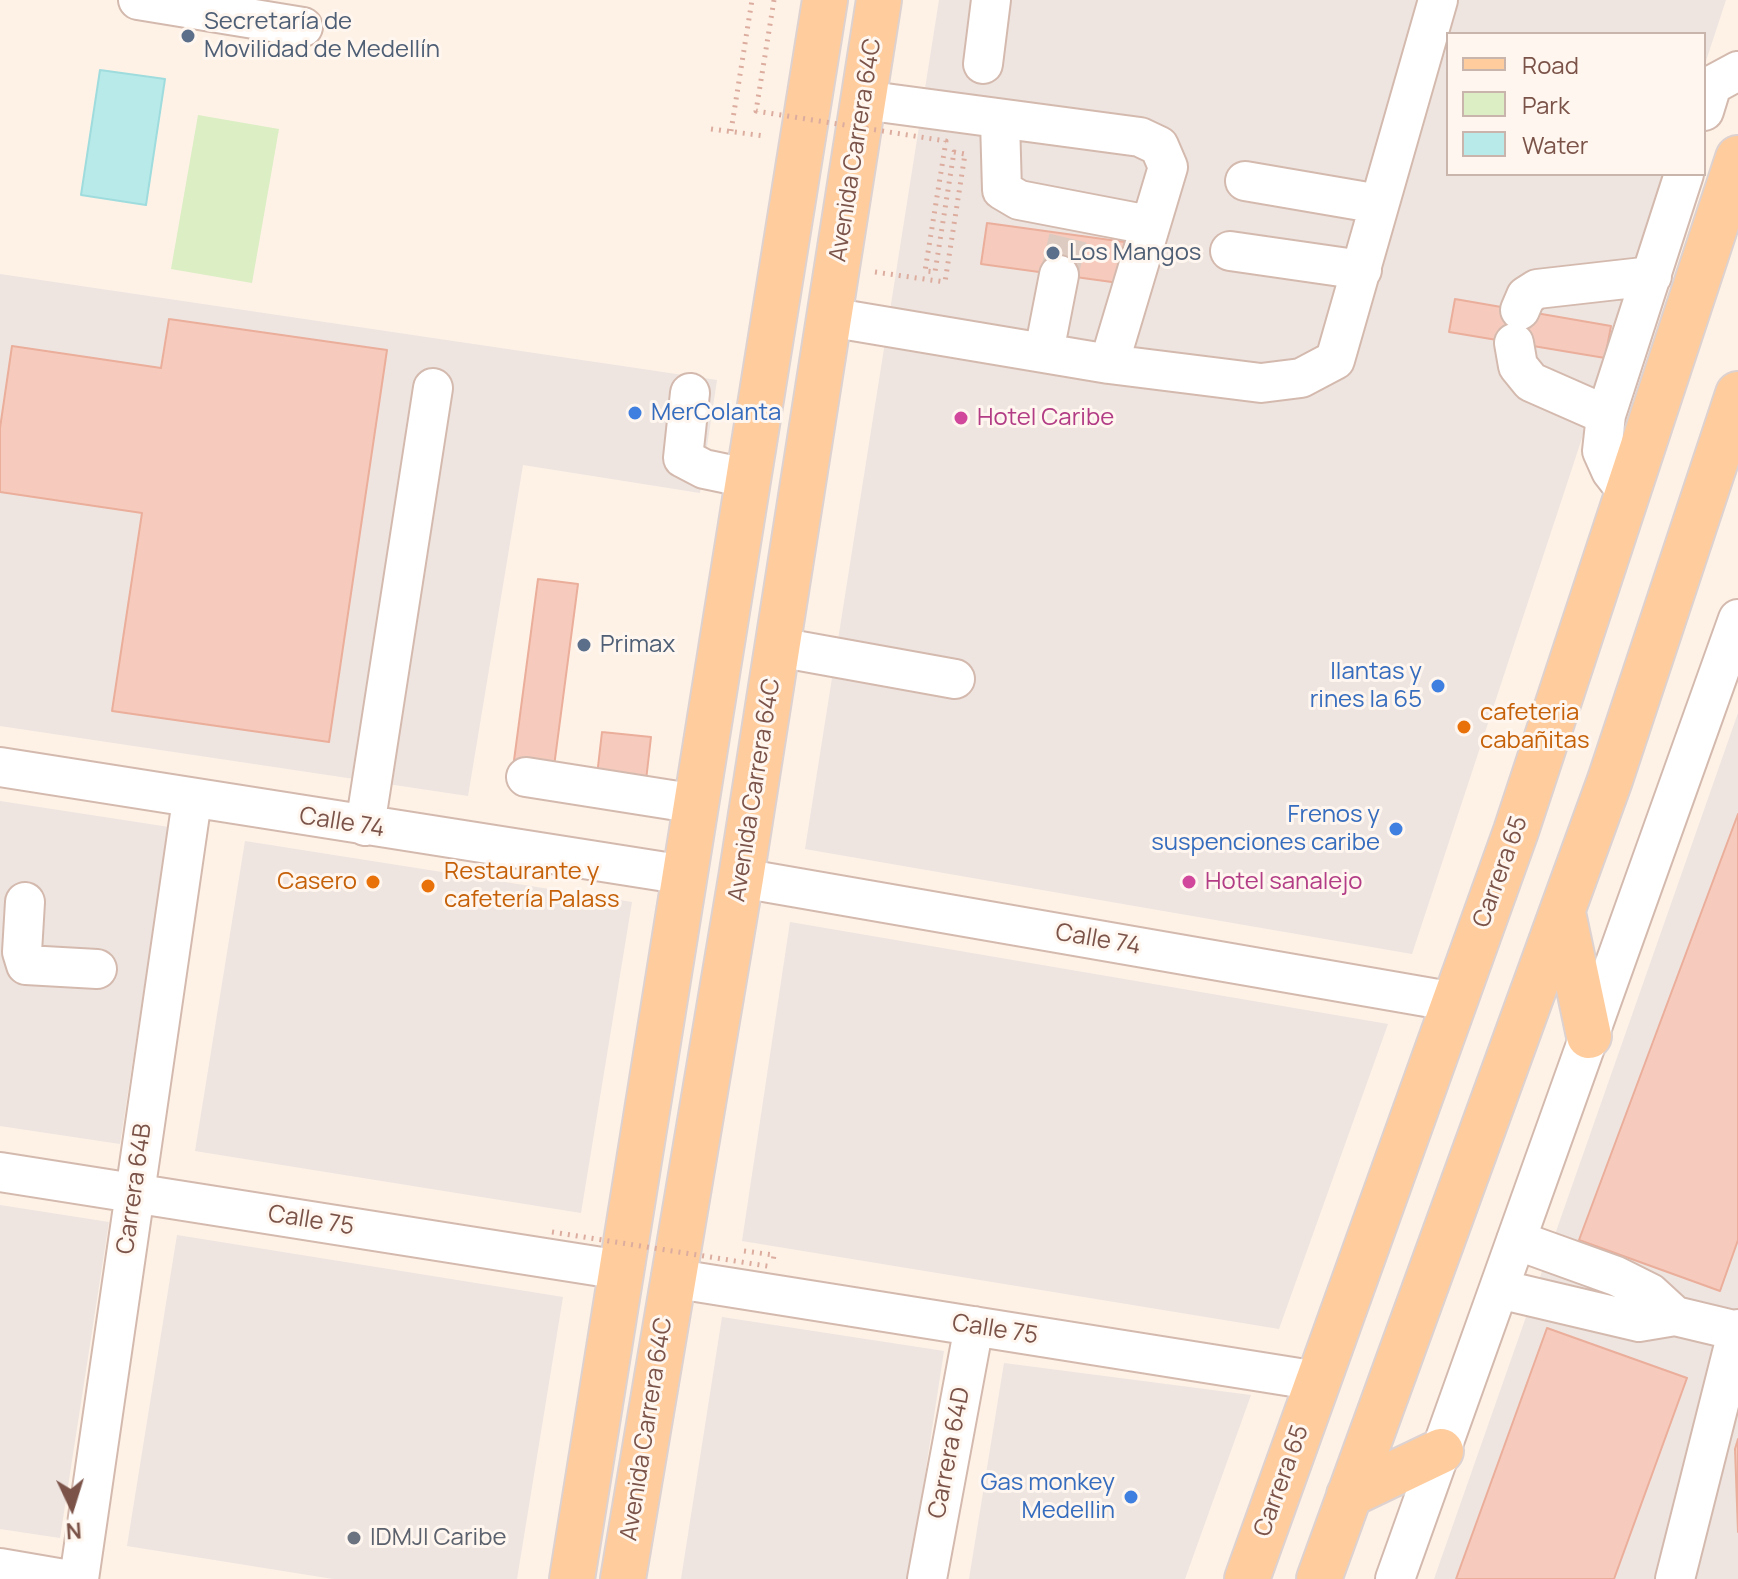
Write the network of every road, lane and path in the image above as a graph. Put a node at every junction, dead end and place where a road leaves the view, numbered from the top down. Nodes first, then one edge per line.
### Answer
1 (138, 0) edge
2 (752, 0) edge
3 (774, 0) edge
4 (825, 0) edge
5 (879, 0) edge
6 (991, 0) edge
7 (1438, 0) edge
8 (303, 27) dead end
9 (983, 64) dead end
10 (1738, 71) edge
11 (863, 100) junction
12 (1706, 104) edge
13 (1000, 121) junction
14 (711, 129) dead end
15 (731, 131) junction
16 (766, 137) dead end
17 (1738, 159) edge
18 (1683, 176) edge
19 (1245, 181) dead end
20 (1379, 204) junction
21 (1672, 212) junction
22 (1149, 225) junction
23 (1230, 251) dead end
24 (1362, 270) junction
25 (868, 271) dead end
26 (1059, 275) tunnel mouth
27 (1652, 276) junction
28 (829, 317) junction
29 (1044, 352) junction
30 (1109, 364) junction
31 (433, 388) dead end
32 (690, 393) dead end
33 (1606, 415) junction
34 (1734, 420) edge
35 (747, 478) junction
36 (1629, 494) junction
37 (1738, 619) edge
38 (778, 647) junction
39 (955, 679) dead end
40 (0, 767) edge
41 (526, 777) dead end
42 (192, 800) junction
43 (697, 804) junction
44 (365, 826) junction
45 (685, 875) junction
46 (741, 878) junction
47 (25, 902) dead end
48 (1562, 912) junction
49 (97, 969) dead end
50 (1455, 1002) junction
51 (1589, 1036) junction
52 (0, 1172) edge
53 (135, 1194) junction
54 (552, 1232) dead end
55 (1516, 1240) junction
56 (773, 1267) dead end
57 (621, 1270) junction
58 (671, 1278) junction
59 (1499, 1289) junction
60 (1675, 1316) junction
61 (974, 1326) junction
62 (1738, 1330) edge
63 (1318, 1381) junction
64 (1441, 1451) junction
65 (1349, 1495) junction
66 (0, 1568) edge
67 (64, 1579) edge
68 (79, 1579) edge
69 (572, 1579) edge
70 (623, 1579) edge
71 (927, 1579) edge
72 (1247, 1579) edge
73 (1319, 1579) edge
74 (1395, 1579) edge
75 (1675, 1579) edge

1 - 8 street
2 - 15 path
3 - 25 path, bridge
4 - 35 main road, Avenida Carrera 64C
5 - 11 main road, Avenida Carrera 64C
6 - 9 street
7 - 20 street
10 - 12 street
11 - 13 street
11 - 28 main road, Avenida Carrera 64C
13 - 22 street
13 - 22 street
14 - 15 path
15 - 16 path
17 - 21 street
17 - 36 main road, Carrera 65
18 - 21 street
19 - 20 street
20 - 24 street
21 - 27 street
22 - 30 street
23 - 24 street
24 - 30 street
26 - 29 street
27 - 33 street
27 - 33 street
28 - 29 street
28 - 38 main road, Avenida Carrera 64C
29 - 30 street
31 - 44 street
32 - 35 street
33 - 36 street
34 - 48 main road
35 - 43 main road, Avenida Carrera 64C
36 - 50 main road, Carrera 65
37 - 51 street
38 - 39 street
38 - 46 main road, Avenida Carrera 64C
40 - 42 street, Calle 74
41 - 43 street
42 - 44 street, Calle 74
42 - 53 street, Carrera 64B
43 - 45 main road, Avenida Carrera 64C
44 - 45 street, Calle 74
45 - 57 main road, Avenida Carrera 64C
46 - 50 street, Calle 74
46 - 58 main road, Avenida Carrera 64C
47 - 49 street
48 - 51 main road
48 - 65 main road
50 - 63 main road, Carrera 65
51 - 55 street
52 - 53 street, Calle 75
53 - 57 street, Calle 75
53 - 68 street, Carrera 64B
54 - 56 path, bridge
55 - 59 street
55 - 60 street
57 - 69 main road, Avenida Carrera 64C
58 - 61 street, Calle 75
58 - 70 main road, Avenida Carrera 64C
59 - 60 street
59 - 64 street
60 - 62 street
61 - 63 street, Calle 75
61 - 71 street, Carrera 64D
62 - 75 street
63 - 72 main road, Carrera 65
64 - 65 main road
64 - 74 street
65 - 73 main road
66 - 67 street

